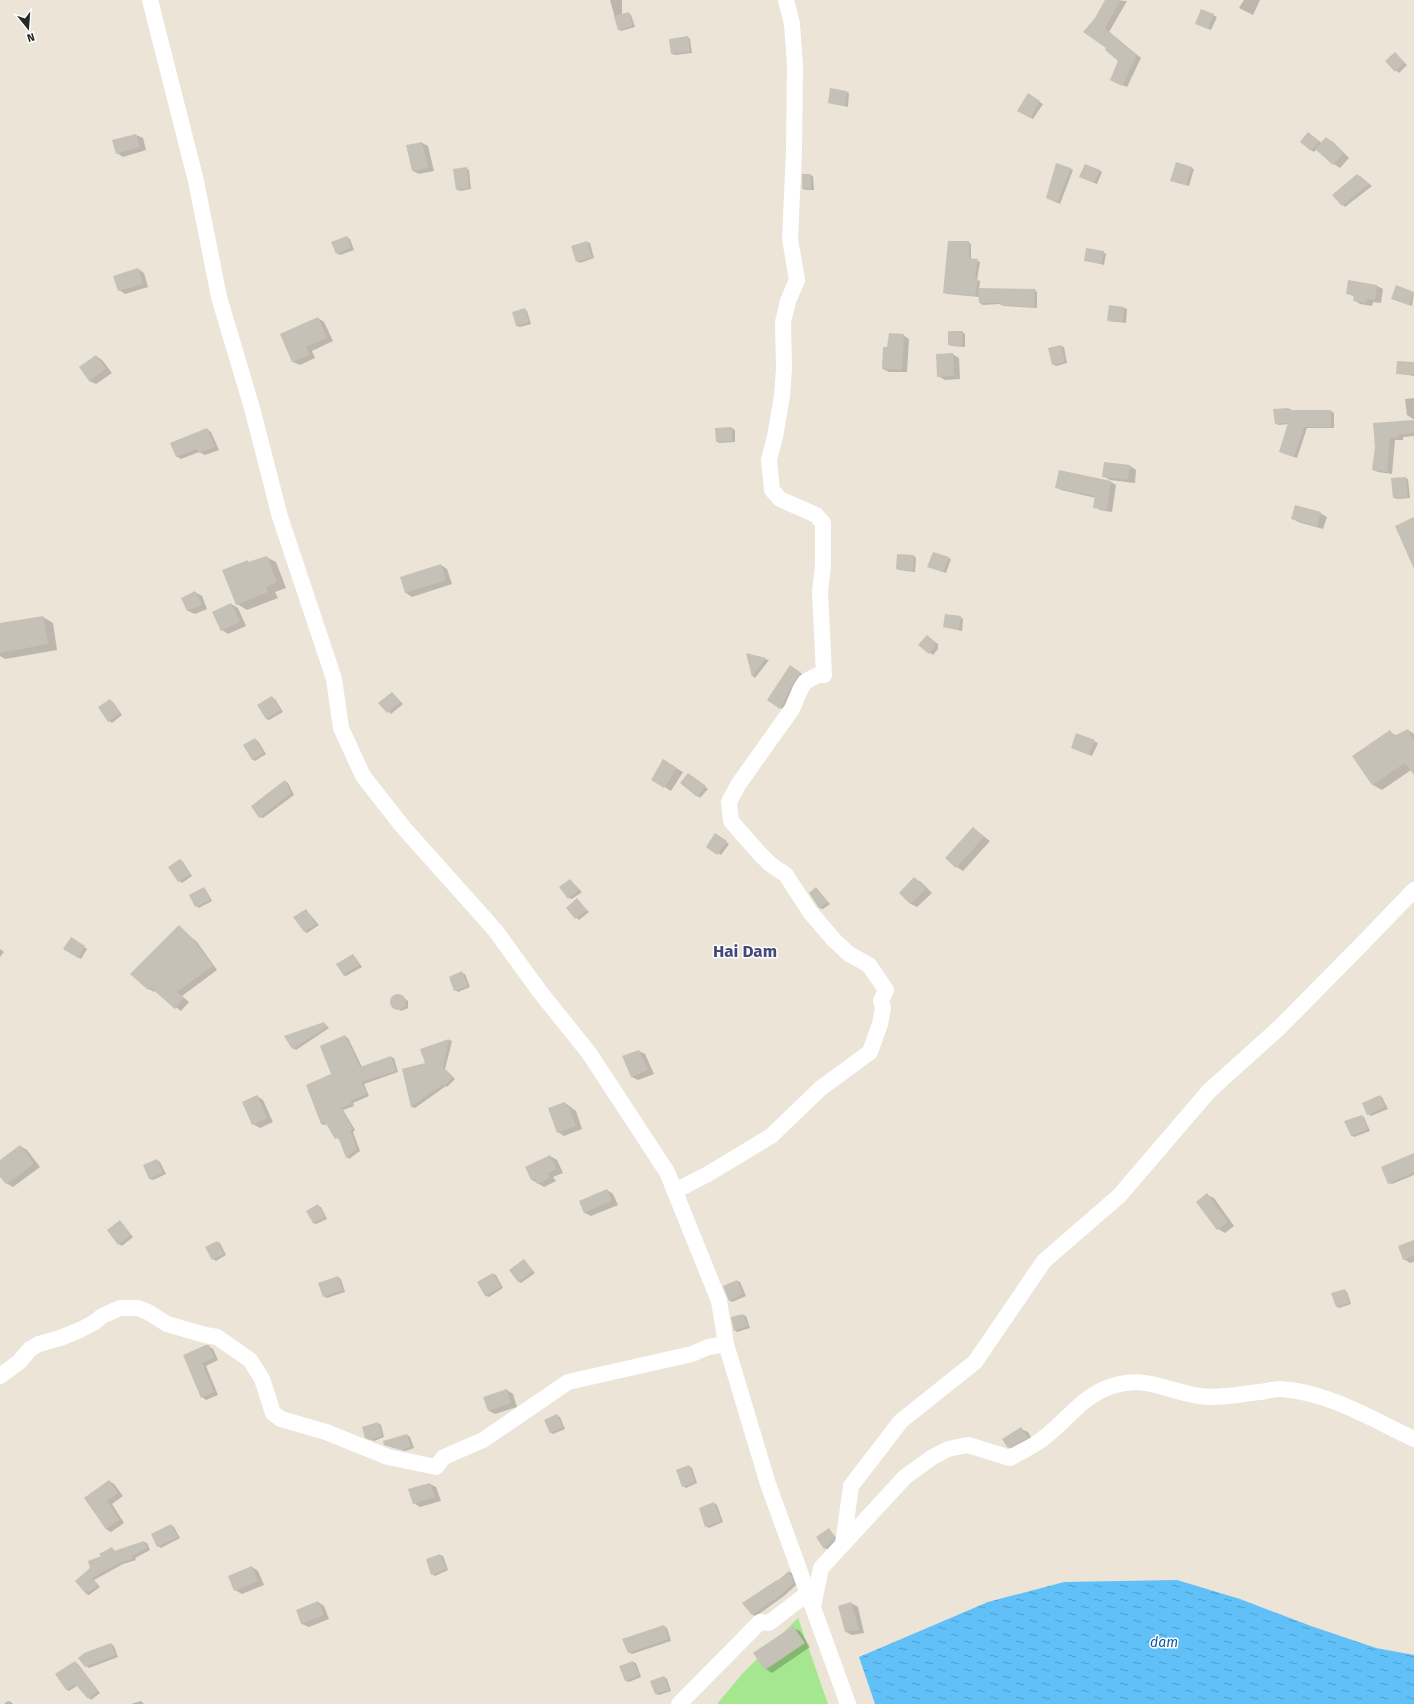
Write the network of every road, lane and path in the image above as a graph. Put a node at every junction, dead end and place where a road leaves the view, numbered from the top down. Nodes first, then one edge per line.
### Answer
1 (150, 0) edge
2 (786, 0) edge
3 (1414, 890) edge
4 (675, 1191) junction
5 (726, 1344) junction
6 (0, 1376) edge
7 (1414, 1438) edge
8 (843, 1544) junction
9 (810, 1599) junction
10 (679, 1704) edge
11 (848, 1704) edge

1 - 4 street
2 - 4 street
3 - 8 street
4 - 5 street
5 - 6 street
5 - 9 street
7 - 8 street
8 - 9 street
9 - 10 street
9 - 11 street

